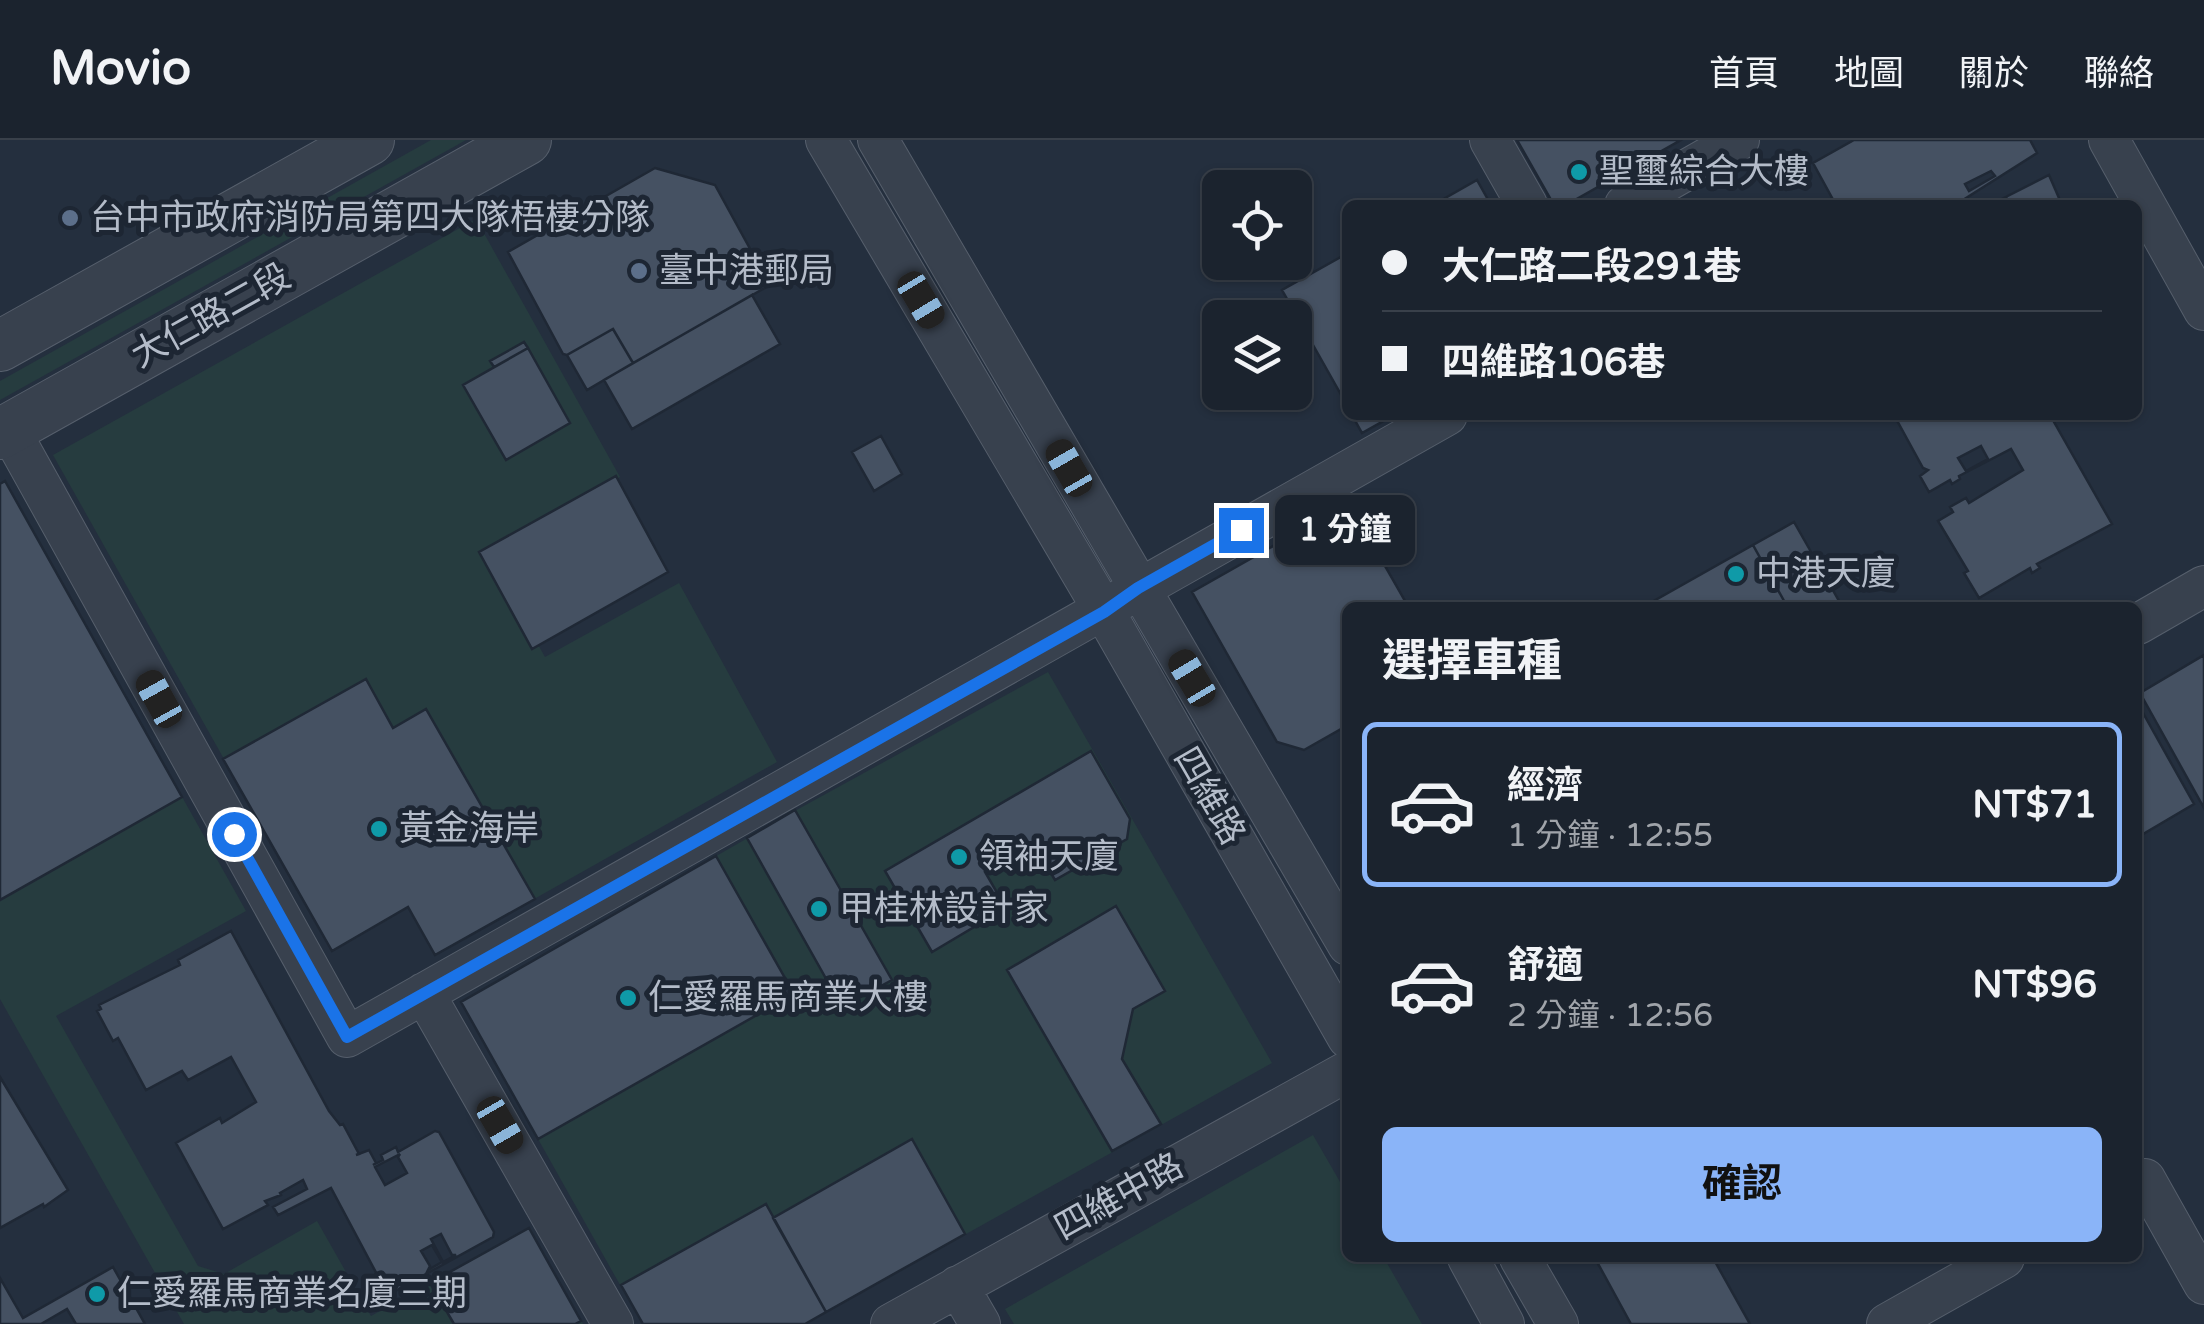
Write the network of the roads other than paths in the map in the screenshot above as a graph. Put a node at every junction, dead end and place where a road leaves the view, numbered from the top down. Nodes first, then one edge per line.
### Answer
1 (369, 140) edge
2 (526, 140) edge
3 (826, 140) edge
4 (878, 140) edge
5 (1490, 140) edge
6 (1739, 140) edge
7 (2108, 140) edge
8 (1523, 200) edge
9 (1634, 200) edge
10 (2194, 268) edge
11 (2204, 310) edge
12 (0, 346) edge
13 (1438, 420) edge
14 (4, 431) edge
15 (2204, 586) edge
16 (1138, 588) junction
17 (1104, 612) junction
18 (2142, 622) edge
19 (1342, 934) edge
20 (424, 993) junction
21 (1342, 1028) edge
22 (1342, 1074) edge
23 (2142, 1182) edge
24 (1470, 1262) edge
25 (1522, 1262) edge
26 (1997, 1262) edge
27 (2204, 1284) edge
28 (958, 1286) junction
29 (613, 1324) edge
30 (891, 1324) edge
31 (980, 1324) edge
32 (1504, 1324) edge
33 (1558, 1324) edge
34 (1886, 1324) edge

1 - 12 street
2 - 14 street, 大仁路二段
3 - 17 street, 四維路
4 - 16 street, 四維路
5 - 8 street
6 - 9 street
7 - 10 street
10 - 11 street
13 - 16 street
14 - 20 street
15 - 18 street
16 - 17 street
16 - 19 street, 四維路
17 - 20 street
17 - 21 street, 四維路
20 - 29 street
22 - 28 street, 四維中路
23 - 27 street
24 - 32 street
25 - 33 street
26 - 34 street
28 - 30 street, 四維中路
28 - 31 street

